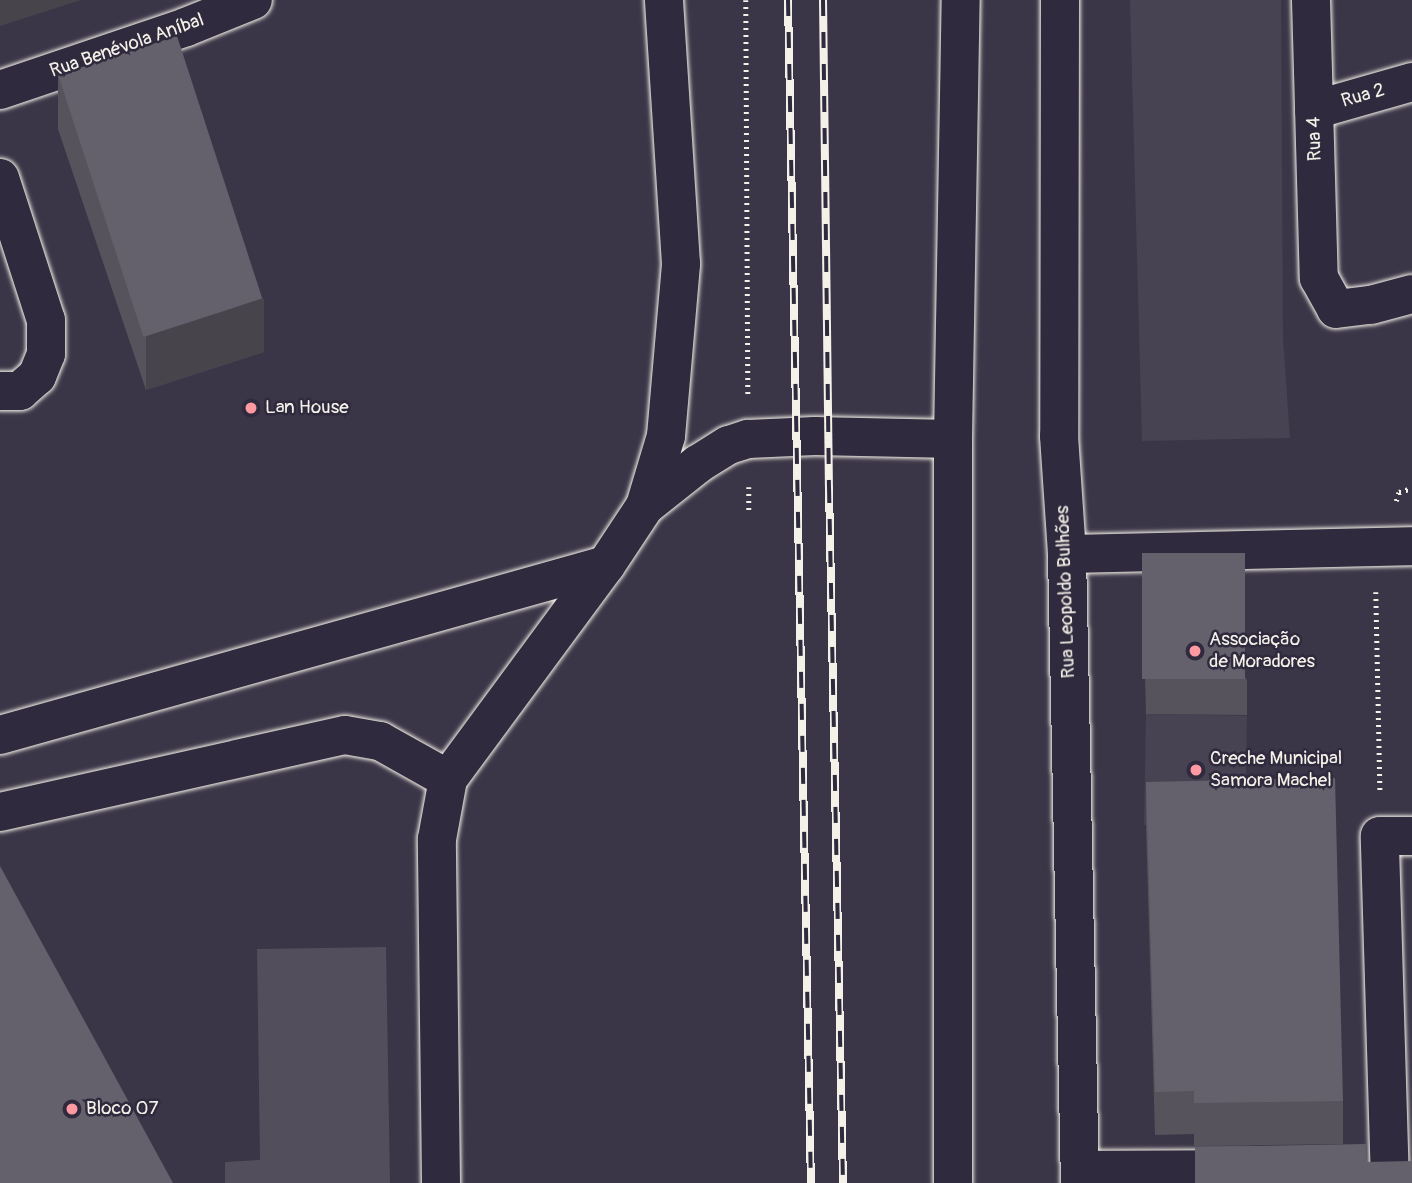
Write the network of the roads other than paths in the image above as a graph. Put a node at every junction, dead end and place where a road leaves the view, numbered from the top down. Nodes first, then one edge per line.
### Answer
1 (253, 0) edge
2 (664, 0) edge
3 (961, 0) edge
4 (1060, 0) edge
5 (1311, 0) edge
6 (182, 14) edge
7 (1412, 82) edge
8 (0, 90) edge
9 (1314, 110) junction
10 (0, 178) edge
11 (1412, 294) edge
12 (0, 391) edge
13 (953, 439) junction
14 (645, 506) junction
15 (1412, 545) edge
16 (1067, 554) junction
17 (606, 565) junction
18 (0, 735) edge
19 (448, 779) junction
20 (0, 812) edge
21 (1396, 836) edge
22 (1350, 1167) edge
23 (1282, 1168) edge
24 (1397, 1171) edge
25 (1080, 1177) edge
26 (441, 1183) edge
27 (953, 1183) edge

1 - 6 street, Rua Benévola Aníbal
2 - 14 street
3 - 13 street
4 - 16 street, Rua Leopoldo Bulhões
5 - 9 street, Rua 4
6 - 8 street, Rua Benévola Aníbal
7 - 9 street, Rua 2
9 - 11 street, Rua 4
10 - 12 street
13 - 14 street
13 - 27 street
14 - 17 street
15 - 16 street
16 - 25 street, Rua Leopoldo Bulhões
17 - 18 street
17 - 19 street
19 - 20 street
19 - 26 street
21 - 24 street
22 - 24 street
23 - 25 street

